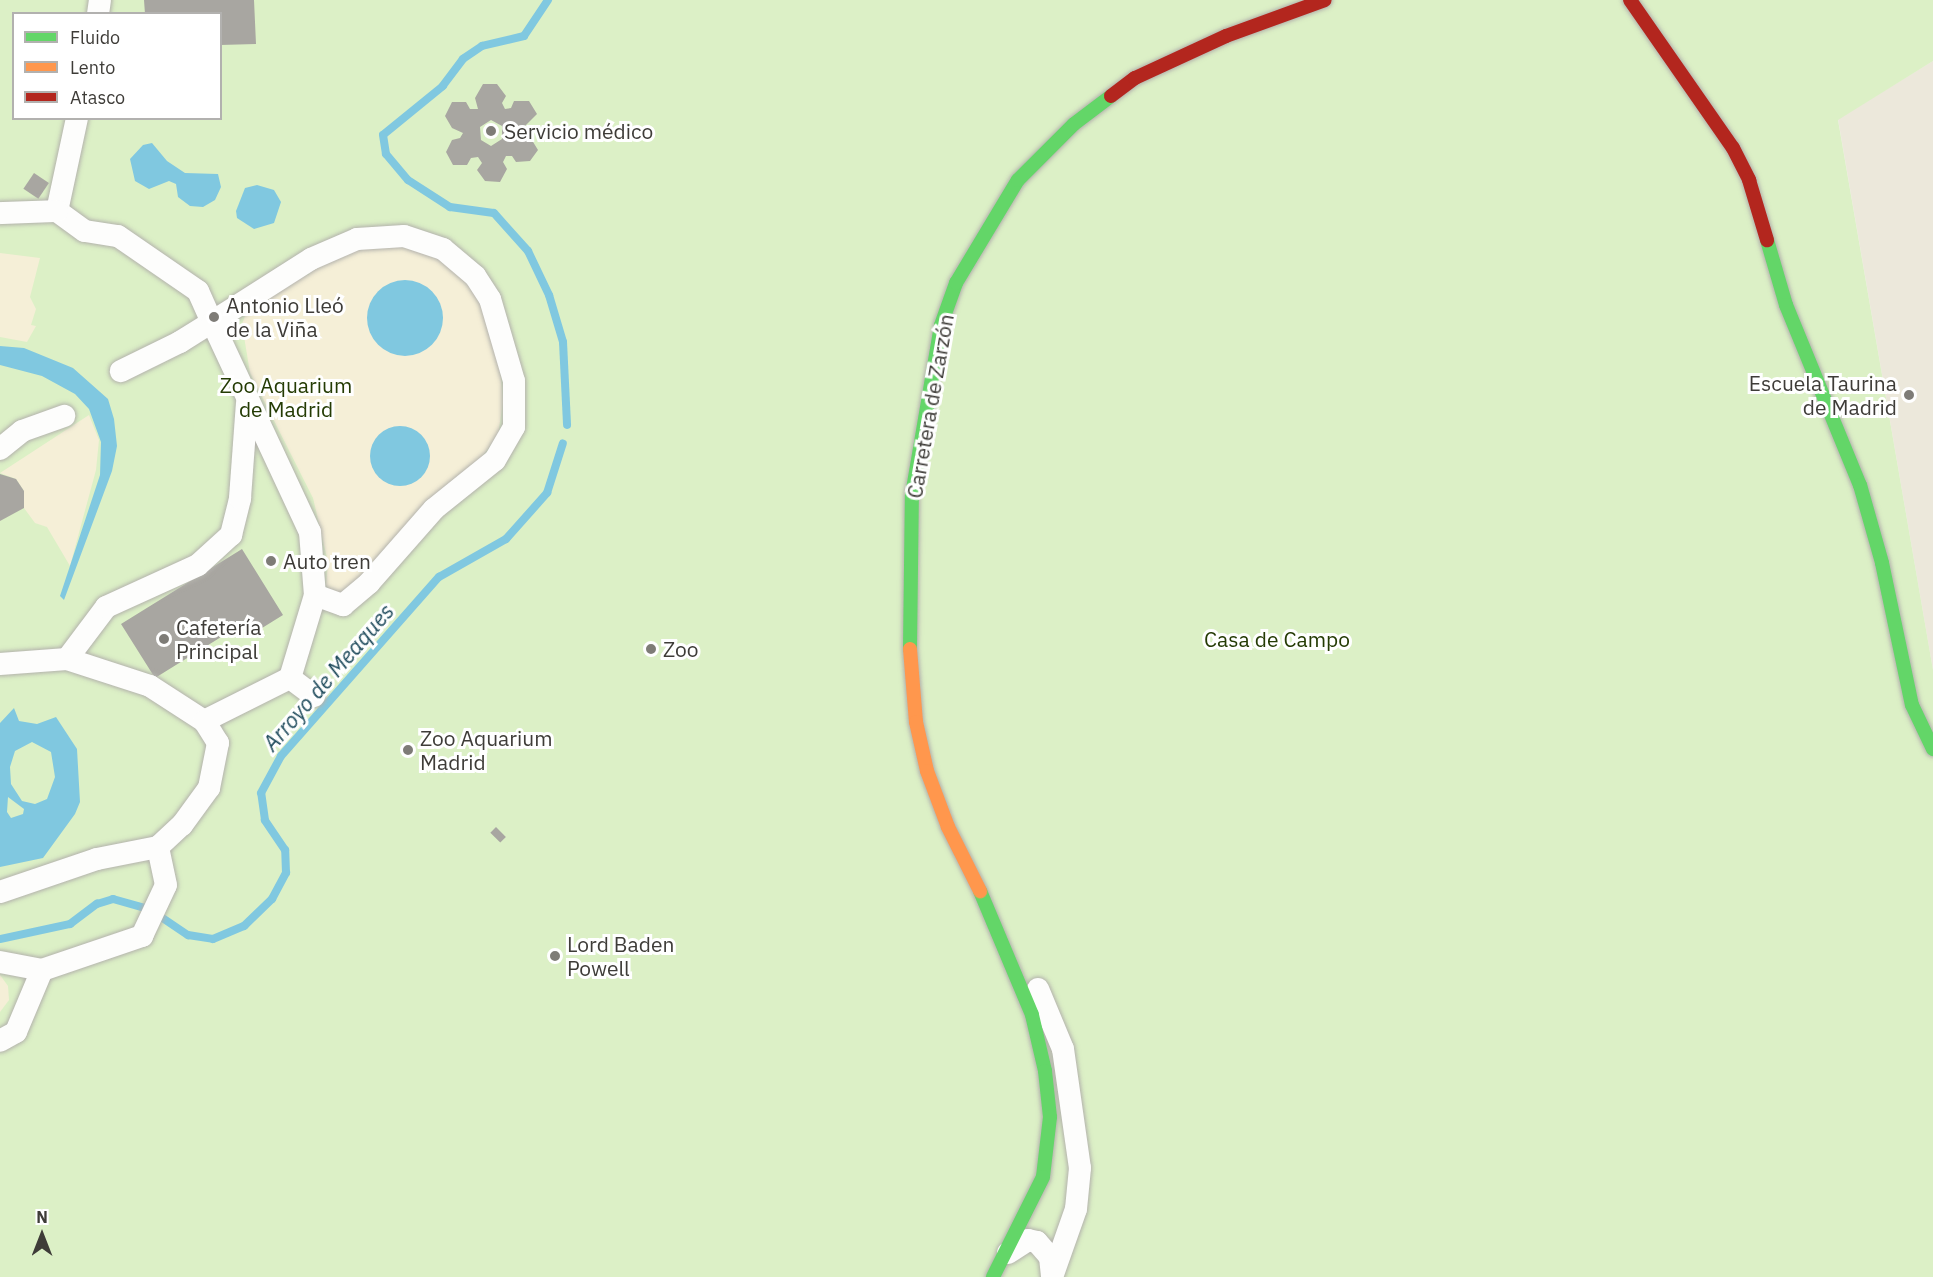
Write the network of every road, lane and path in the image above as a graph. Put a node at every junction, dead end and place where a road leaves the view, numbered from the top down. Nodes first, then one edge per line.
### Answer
1 (1630, 0) edge
2 (1320, 1) edge
3 (77, 120) edge
4 (57, 211) junction
5 (0, 213) edge
6 (213, 322) junction
7 (121, 371) dead end
8 (247, 403) junction
9 (64, 416) dead end
10 (0, 449) edge
11 (315, 595) junction
12 (67, 659) junction
13 (0, 664) edge
14 (290, 678) junction
15 (314, 696) dead end
16 (204, 721) junction
17 (1933, 749) edge
18 (158, 848) junction
19 (976, 882) junction
20 (0, 892) edge
21 (0, 962) edge
22 (42, 970) junction
23 (0, 1041) edge
24 (1008, 1253) junction
25 (993, 1277) edge
26 (1052, 1277) edge

1 - 17 street
2 - 19 street, Carretera de Zarzón
3 - 4 street
4 - 5 street
4 - 6 street
6 - 7 street
6 - 8 street
6 - 11 street
8 - 11 street
8 - 12 street
9 - 10 street
11 - 14 street
12 - 13 street
12 - 16 street
14 - 15 street
14 - 16 street
16 - 18 street
18 - 20 street
18 - 22 street
19 - 24 street, Carretera de Zarzón
19 - 26 street, Carretera de Zarzón
21 - 22 street
22 - 23 street
24 - 25 street, Carretera de Zarzón
24 - 26 street, Carretera de Zarzón

